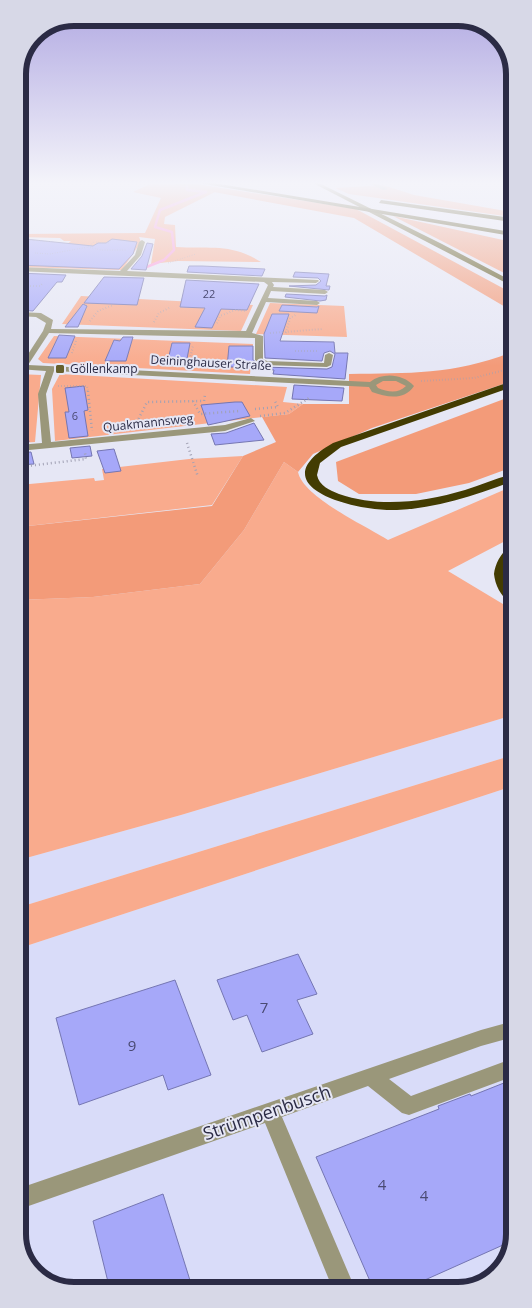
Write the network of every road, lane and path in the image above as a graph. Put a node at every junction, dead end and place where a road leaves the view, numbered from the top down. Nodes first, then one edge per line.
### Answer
1 (91, 244) edge
2 (141, 244) edge
3 (437, 244) edge
4 (88, 246) junction
5 (140, 250) junction
6 (35, 253) dead end
7 (196, 254) dead end
8 (26, 269) edge
9 (123, 272) junction
10 (150, 273) junction
11 (266, 280) junction
12 (316, 281) dead end
13 (506, 281) edge
14 (42, 284) dead end
15 (26, 286) edge
16 (269, 289) junction
17 (325, 292) dead end
18 (264, 300) junction
19 (317, 302) dead end
20 (113, 305) dead end
21 (169, 308) dead end
22 (258, 312) junction
23 (26, 314) edge
24 (297, 314) dead end
25 (89, 323) dead end
26 (151, 327) dead end
27 (215, 328) dead end
28 (323, 329) dead end
29 (47, 331) junction
30 (249, 332) junction
31 (286, 334) junction
32 (238, 335) junction
33 (295, 351) dead end
34 (325, 353) joint
35 (26, 359) edge
36 (26, 367) edge
37 (51, 369) junction
38 (506, 370) edge
39 (405, 382) junction
40 (372, 385) junction
41 (506, 386) edge
42 (44, 387) junction
43 (205, 395) dead end
44 (309, 398) dead end
45 (193, 401) junction
46 (275, 401) dead end
47 (254, 409) dead end
48 (246, 410) dead end
49 (250, 421) joint
50 (184, 432) junction
51 (127, 437) junction
52 (88, 441) junction
53 (47, 445) junction
54 (26, 447) edge
55 (26, 466) edge
56 (198, 477) dead end
57 (506, 480) edge
58 (506, 559) edge
59 (506, 590) edge
60 (506, 1031) edge
61 (506, 1070) edge
62 (371, 1077) junction
63 (270, 1112) junction
64 (26, 1197) edge
65 (340, 1279) dead end

1 - 4 path
2 - 5 street
3 - 13 main road
4 - 5 path
4 - 6 path
5 - 9 street
7 - 10 path
8 - 9 street
9 - 10 street
10 - 11 street
11 - 12 street
11 - 16 street
14 - 15 path
16 - 17 street
16 - 18 street
18 - 19 street
18 - 22 street
20 - 25 path
21 - 26 path
22 - 27 path
22 - 30 street
23 - 29 street
24 - 31 path
28 - 31 path
29 - 32 street
29 - 35 street
30 - 31 path
30 - 32 street
32 - 34 street
33 - 34 path
36 - 37 street, Deininghauser Straße
37 - 40 street, Deininghauser Straße
37 - 42 street
38 - 39 path
39 - 40 street, Deininghauser Straße
39 - 40 street, Deininghauser Straße
41 - 57 highway
42 - 52 path
42 - 53 street
43 - 45 path
44 - 49 path
45 - 48 path
45 - 51 path
46 - 47 path
49 - 50 street, Quakmannsweg
50 - 51 street, Quakmannsweg
50 - 56 path
51 - 52 street, Quakmannsweg
52 - 53 street, Quakmannsweg
52 - 55 path
53 - 54 street, Quakmannsweg
58 - 59 highway
60 - 62 street, Strümpenbusch
61 - 62 street
62 - 63 street, Strümpenbusch
63 - 64 street, Strümpenbusch
63 - 65 street

